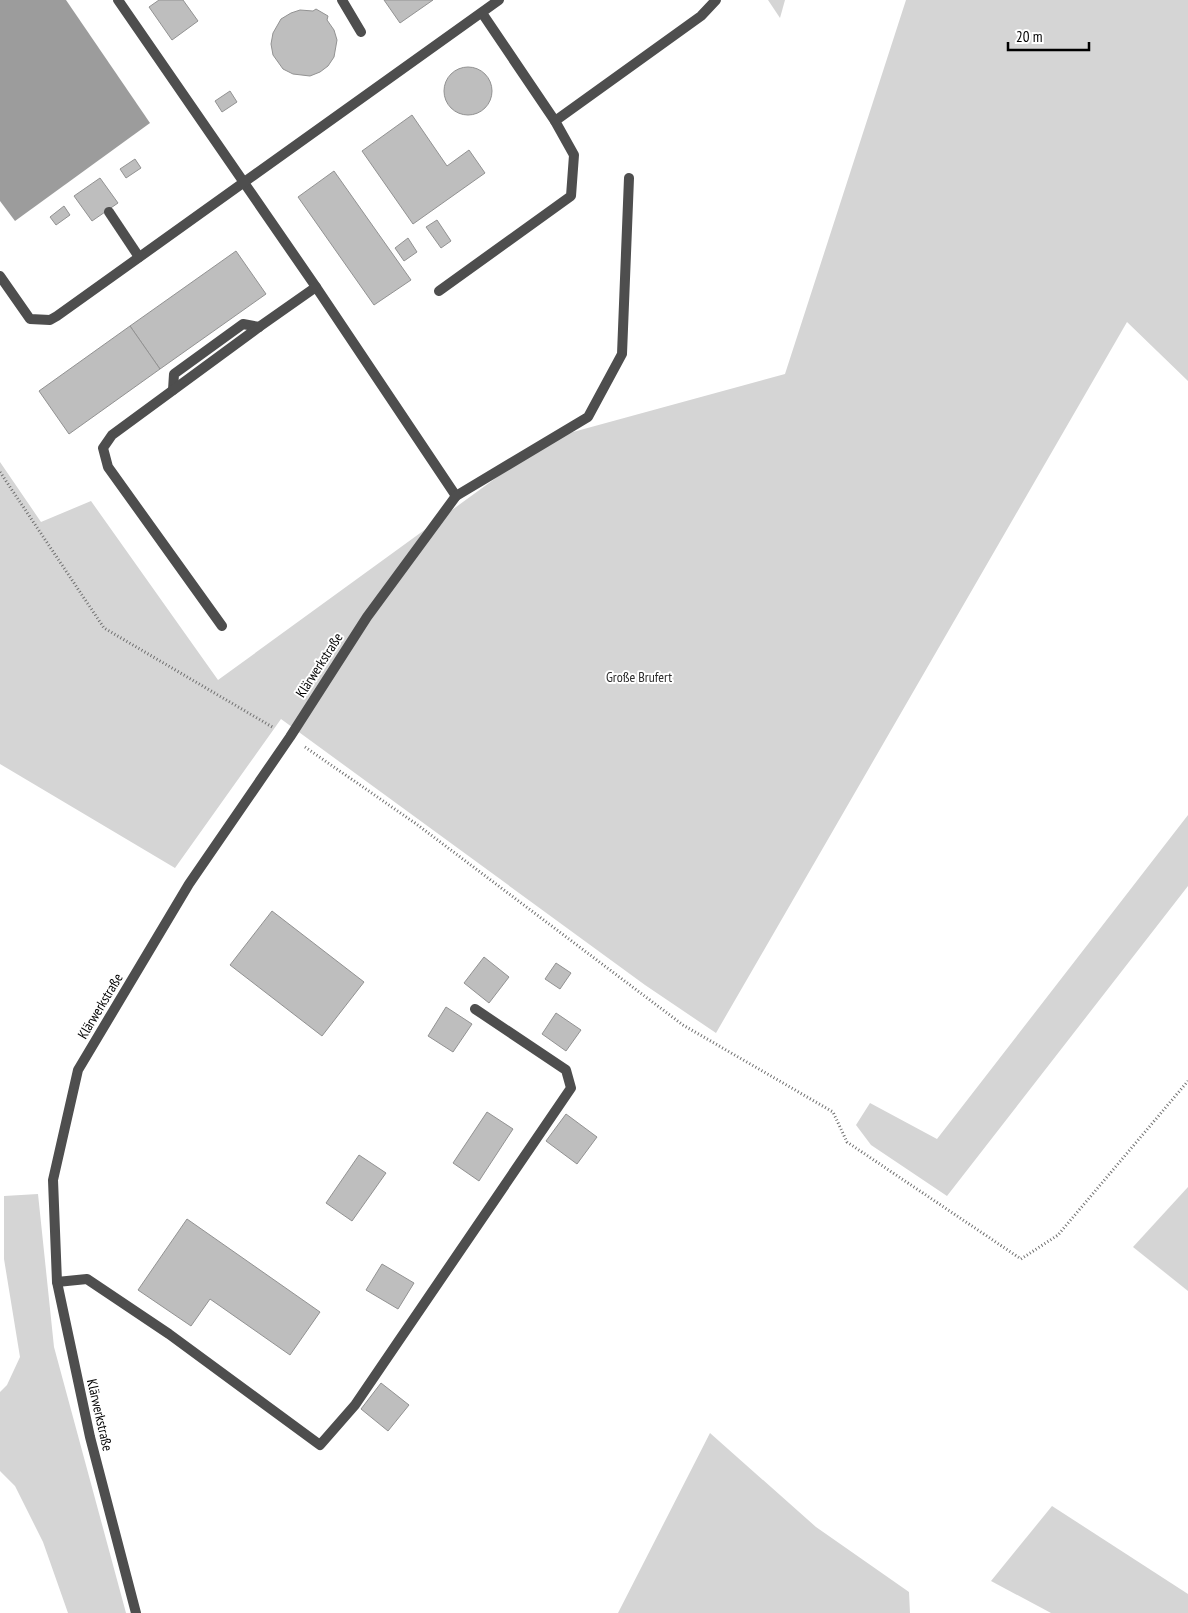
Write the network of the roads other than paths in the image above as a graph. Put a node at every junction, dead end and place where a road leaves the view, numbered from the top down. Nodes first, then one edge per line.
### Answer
1 (118, 0) edge
2 (342, 0) edge
3 (499, 0) edge
4 (716, 0) edge
5 (482, 13) junction
6 (361, 32) dead end
7 (555, 121) junction
8 (629, 178) dead end
9 (244, 183) junction
10 (109, 212) dead end
11 (139, 257) junction
12 (0, 276) edge
13 (316, 287) junction
14 (438, 291) dead end
15 (456, 496) junction
16 (222, 626) dead end
17 (475, 1009) dead end
18 (57, 1282) junction
19 (136, 1613) edge

1 - 9 lane
2 - 6 lane
3 - 5 lane
4 - 7 lane
5 - 7 lane
5 - 9 lane
7 - 14 lane
8 - 15 lane
9 - 11 lane
9 - 13 lane
10 - 11 lane
11 - 12 lane
13 - 15 lane
13 - 16 lane
15 - 18 lane, Klärwerkstraße
17 - 18 lane
18 - 19 lane, Klärwerkstraße

